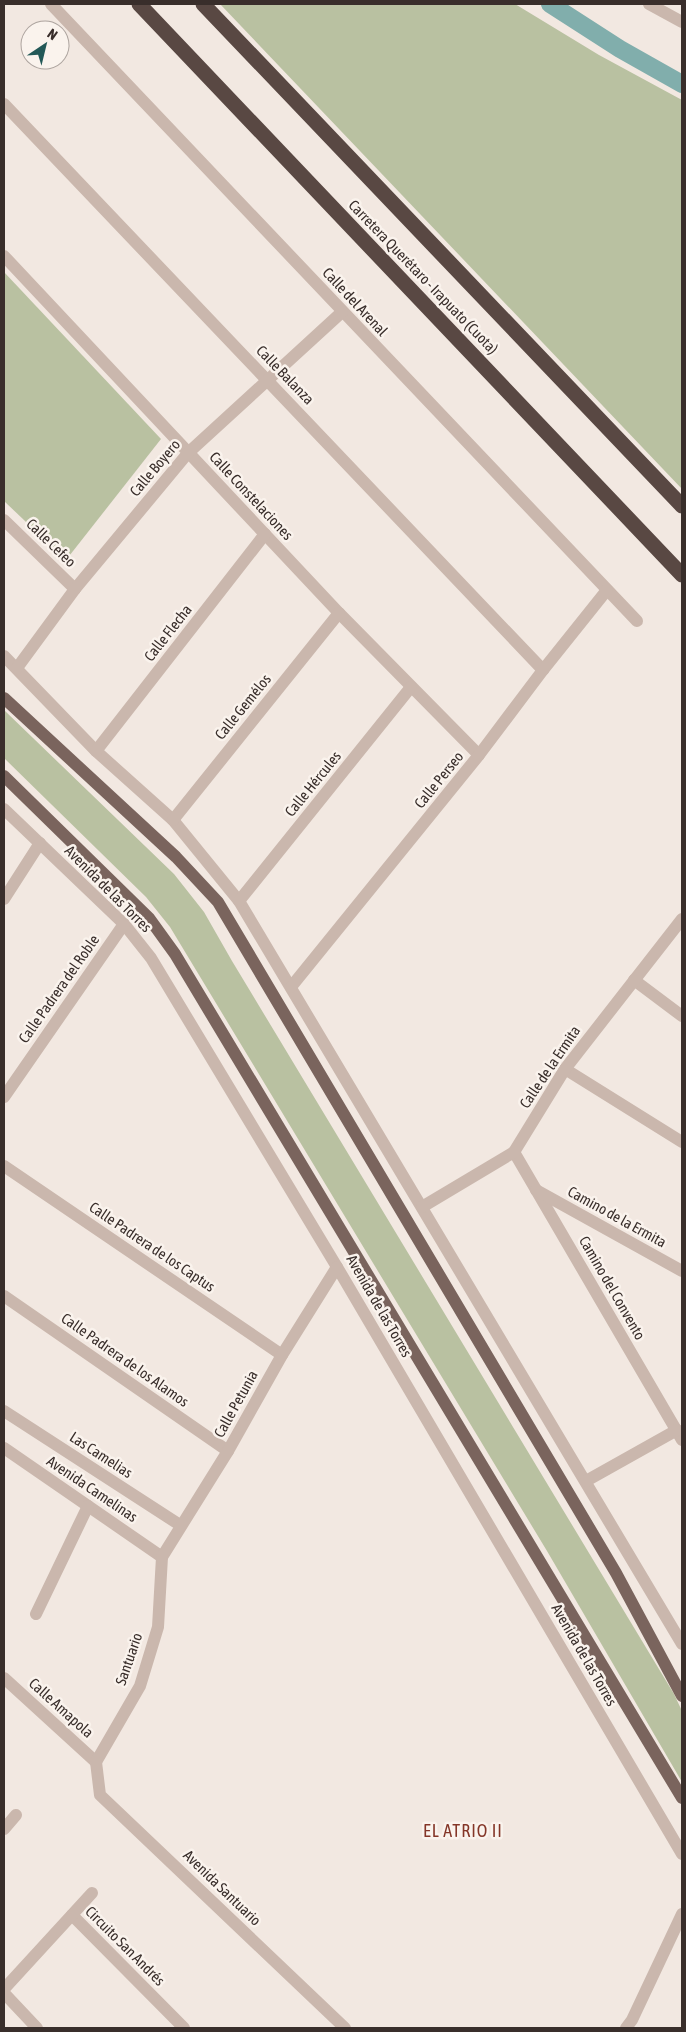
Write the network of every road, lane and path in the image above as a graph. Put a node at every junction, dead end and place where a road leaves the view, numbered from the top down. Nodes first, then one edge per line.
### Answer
1 (51, 4) edge
2 (139, 4) edge
3 (203, 4) edge
4 (649, 4) edge
5 (682, 22) edge
6 (4, 104) edge
7 (4, 256) edge
8 (342, 312) junction
9 (267, 379) junction
10 (188, 453) junction
11 (682, 506) edge
12 (4, 520) edge
13 (265, 534) junction
14 (682, 575) edge
15 (75, 590) junction
16 (607, 590) junction
17 (340, 613) junction
18 (637, 622) dead end
19 (4, 656) edge
20 (17, 668) junction
21 (543, 670) junction
22 (411, 687) junction
23 (4, 698) edge
24 (96, 751) junction
25 (480, 755) junction
26 (4, 776) edge
27 (4, 809) edge
28 (173, 820) junction
29 (40, 843) junction
30 (4, 899) edge
31 (240, 901) junction
32 (682, 919) edge
33 (124, 924) junction
34 (634, 980) junction
35 (291, 987) junction
36 (682, 1016) edge
37 (565, 1069) junction
38 (4, 1097) edge
39 (682, 1142) edge
40 (514, 1152) junction
41 (4, 1166) edge
42 (536, 1190) junction
43 (422, 1207) junction
44 (337, 1267) junction
45 (682, 1272) edge
46 (4, 1296) edge
47 (282, 1355) junction
48 (4, 1411) edge
49 (679, 1435) edge
50 (4, 1448) edge
51 (228, 1450) junction
52 (586, 1481) junction
53 (88, 1506) junction
54 (180, 1525) junction
55 (162, 1557) junction
56 (36, 1614) dead end
57 (682, 1644) edge
58 (4, 1678) edge
59 (682, 1696) edge
60 (96, 1762) junction
61 (682, 1798) edge
62 (16, 1815) dead end
63 (4, 1829) edge
64 (682, 1854) edge
65 (92, 1893) dead end
66 (72, 1914) junction
67 (682, 1914) edge
68 (4, 1989) edge
69 (4, 1993) edge
70 (37, 2028) edge
71 (184, 2028) edge
72 (345, 2028) edge
73 (626, 2028) edge

1 - 8 street, Calle del Arenal
2 - 14 highway, Carretera Querétaro - Irapuato (Cuota)
3 - 11 highway, Carretera Querétaro - Irapuato (Cuota)
4 - 5 street
6 - 9 street, Calle Balanza
7 - 10 street, Calle Constelaciones
8 - 9 street, Calle Boyero
8 - 16 street, Calle del Arenal
9 - 10 street, Calle Boyero
9 - 21 street, Calle Balanza
10 - 13 street, Calle Constelaciones
10 - 15 street, Calle Boyero
12 - 15 street, Calle Cefeo
13 - 17 street, Calle Constelaciones
13 - 24 street, Calle Flecha
15 - 20 street, Calle Boyero
16 - 18 street, Calle del Arenal
16 - 21 street, Calle Perseo
17 - 22 street, Calle Constelaciones
17 - 28 street, Calle Gemélos
19 - 20 street
20 - 24 street
21 - 25 street, Calle Perseo
22 - 25 street, Calle Constelaciones
22 - 31 street, Calle Hércules
23 - 59 main road
24 - 28 street
25 - 35 street, Calle Perseo
26 - 61 main road, Avenida de las Torres
27 - 29 street, Avenida de las Torres
28 - 31 street
29 - 30 street
29 - 33 street, Avenida de las Torres
31 - 35 street
32 - 34 street, Calle de la Ermita
33 - 38 street, Calle Padrera del Roble
33 - 44 street, Avenida de las Torres
34 - 36 street
34 - 37 street, Calle de la Ermita
35 - 43 street
37 - 39 street
37 - 40 street, Calle de la Ermita
40 - 42 street, Camino del Convento
40 - 43 street, Calle de la Ermita
41 - 47 street, Calle Padrera de los Captus
42 - 45 street, Camino de la Ermita
42 - 49 street, Camino del Convento
43 - 52 street
44 - 47 street, Calle Petunia
44 - 64 street, Avenida de las Torres
46 - 51 street, Calle Padrera de los Alamos
47 - 51 street, Calle Petunia
48 - 54 street, Las Camelias
49 - 52 street
50 - 53 street, Avenida Camelinas
51 - 54 street, Calle Petunia
52 - 57 street
53 - 55 street, Avenida Camelinas
53 - 56 street
54 - 55 street, Calle Petunia
55 - 60 street, Santuario
58 - 60 street, Calle Amapola
60 - 72 street, Avenida Santuario
62 - 63 street
65 - 66 street
66 - 68 street, Circuito San Andrés
66 - 71 street, Circuito San Andrés
67 - 73 street
69 - 70 street

